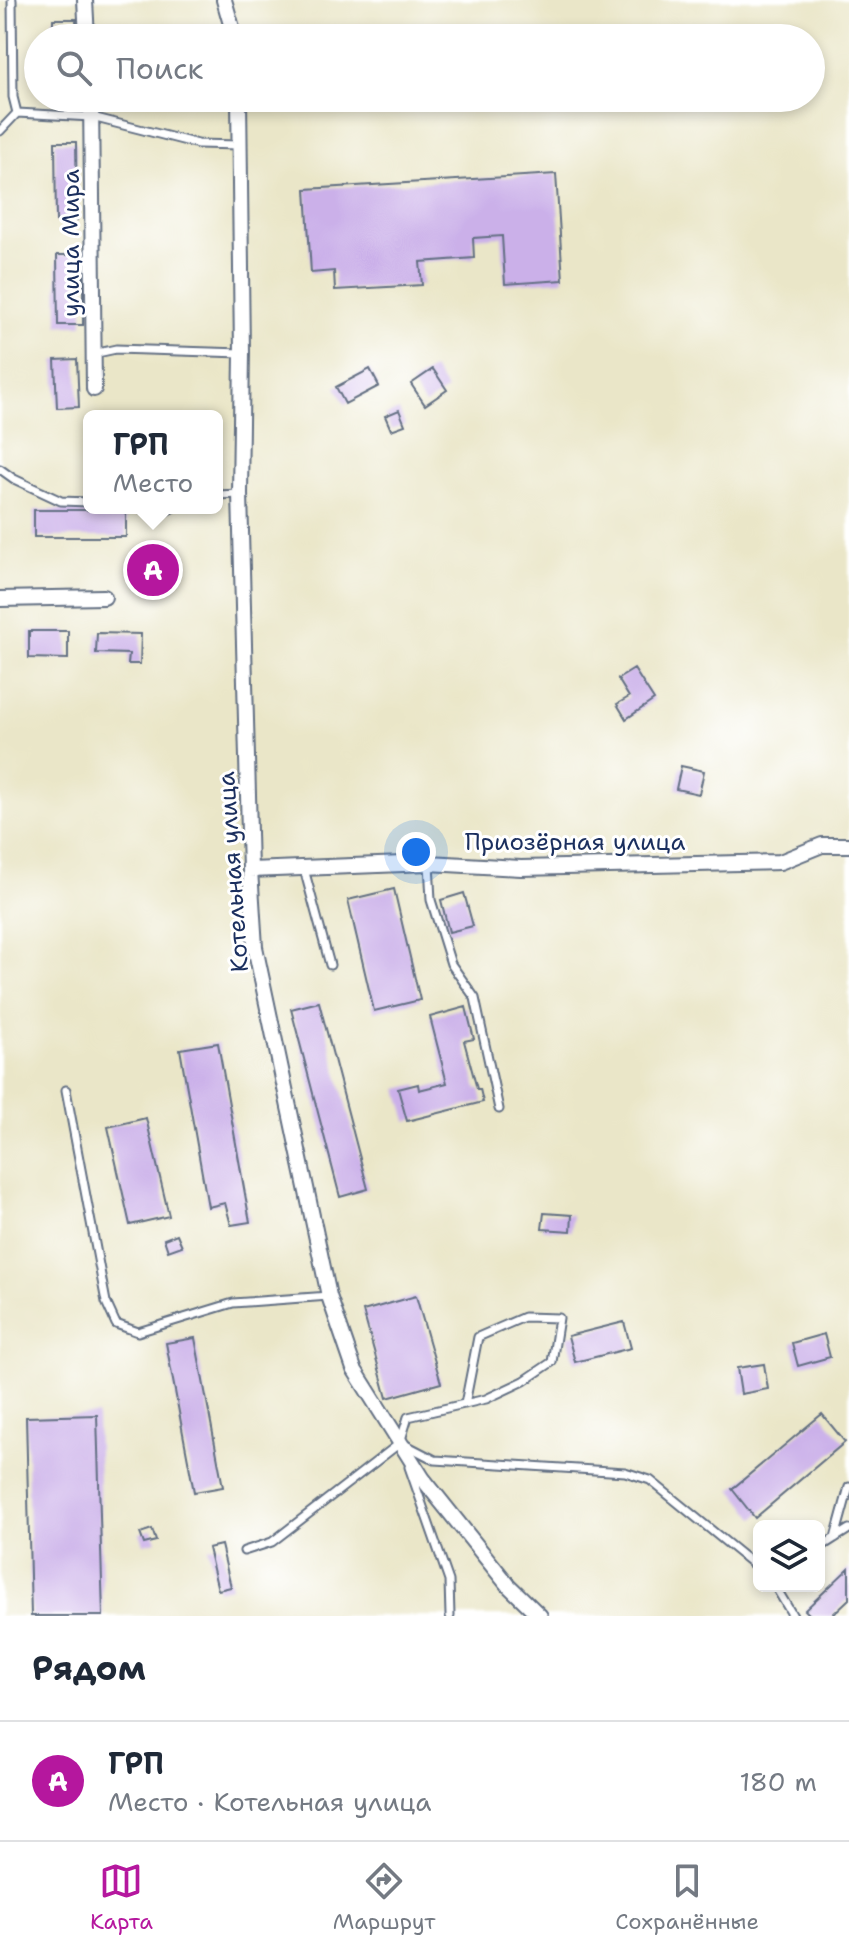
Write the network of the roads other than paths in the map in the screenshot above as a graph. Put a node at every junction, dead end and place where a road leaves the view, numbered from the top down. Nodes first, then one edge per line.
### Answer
1 (12, 0) edge
2 (85, 0) edge
3 (224, 0) edge
4 (86, 24) edge
5 (231, 24) edge
6 (92, 112) edge
7 (239, 112) edge
8 (17, 113) junction
9 (92, 117) junction
10 (0, 131) edge
11 (239, 145) junction
12 (242, 353) junction
13 (93, 354) junction
14 (94, 389) dead end
15 (0, 469) edge
16 (0, 479) edge
17 (14, 479) junction
18 (240, 494) junction
19 (223, 495) edge
20 (83, 502) edge
21 (104, 597) dead end
22 (0, 599) edge
23 (849, 845) edge
24 (429, 863) junction
25 (304, 869) junction
26 (250, 870) junction
27 (330, 965) dead end
28 (66, 1090) dead end
29 (499, 1109) dead end
30 (329, 1296) junction
31 (465, 1404) junction
32 (400, 1443) junction
33 (849, 1487) edge
34 (849, 1529) edge
35 (835, 1538) junction
36 (825, 1544) edge
37 (244, 1551) dead end
38 (753, 1564) edge
39 (779, 1592) edge
40 (450, 1616) edge
41 (540, 1616) edge
42 (793, 1616) edge

1 - 8 lane
2 - 4 street
3 - 5 street
6 - 9 street, улица Мира
7 - 11 street, Котельная улица
8 - 9 lane
8 - 10 lane
9 - 11 lane
9 - 13 street, улица Мира
11 - 12 street, Котельная улица
12 - 13 lane
12 - 18 street, Котельная улица
13 - 14 street, улица Мира
15 - 17 lane
16 - 17 lane
17 - 20 lane
18 - 19 lane
18 - 26 street, Котельная улица
21 - 22 street
23 - 24 street, Приозёрная улица
24 - 25 street, Приозёрная улица
24 - 29 lane
25 - 26 street, Приозёрная улица
25 - 27 lane
26 - 30 street, Котельная улица
28 - 30 lane
30 - 32 street, Котельная улица
31 - 31 lane
31 - 32 lane
32 - 37 lane
32 - 38 lane
32 - 40 lane
32 - 41 street, Котельная улица
33 - 35 lane
34 - 35 lane
35 - 36 lane
39 - 42 lane

